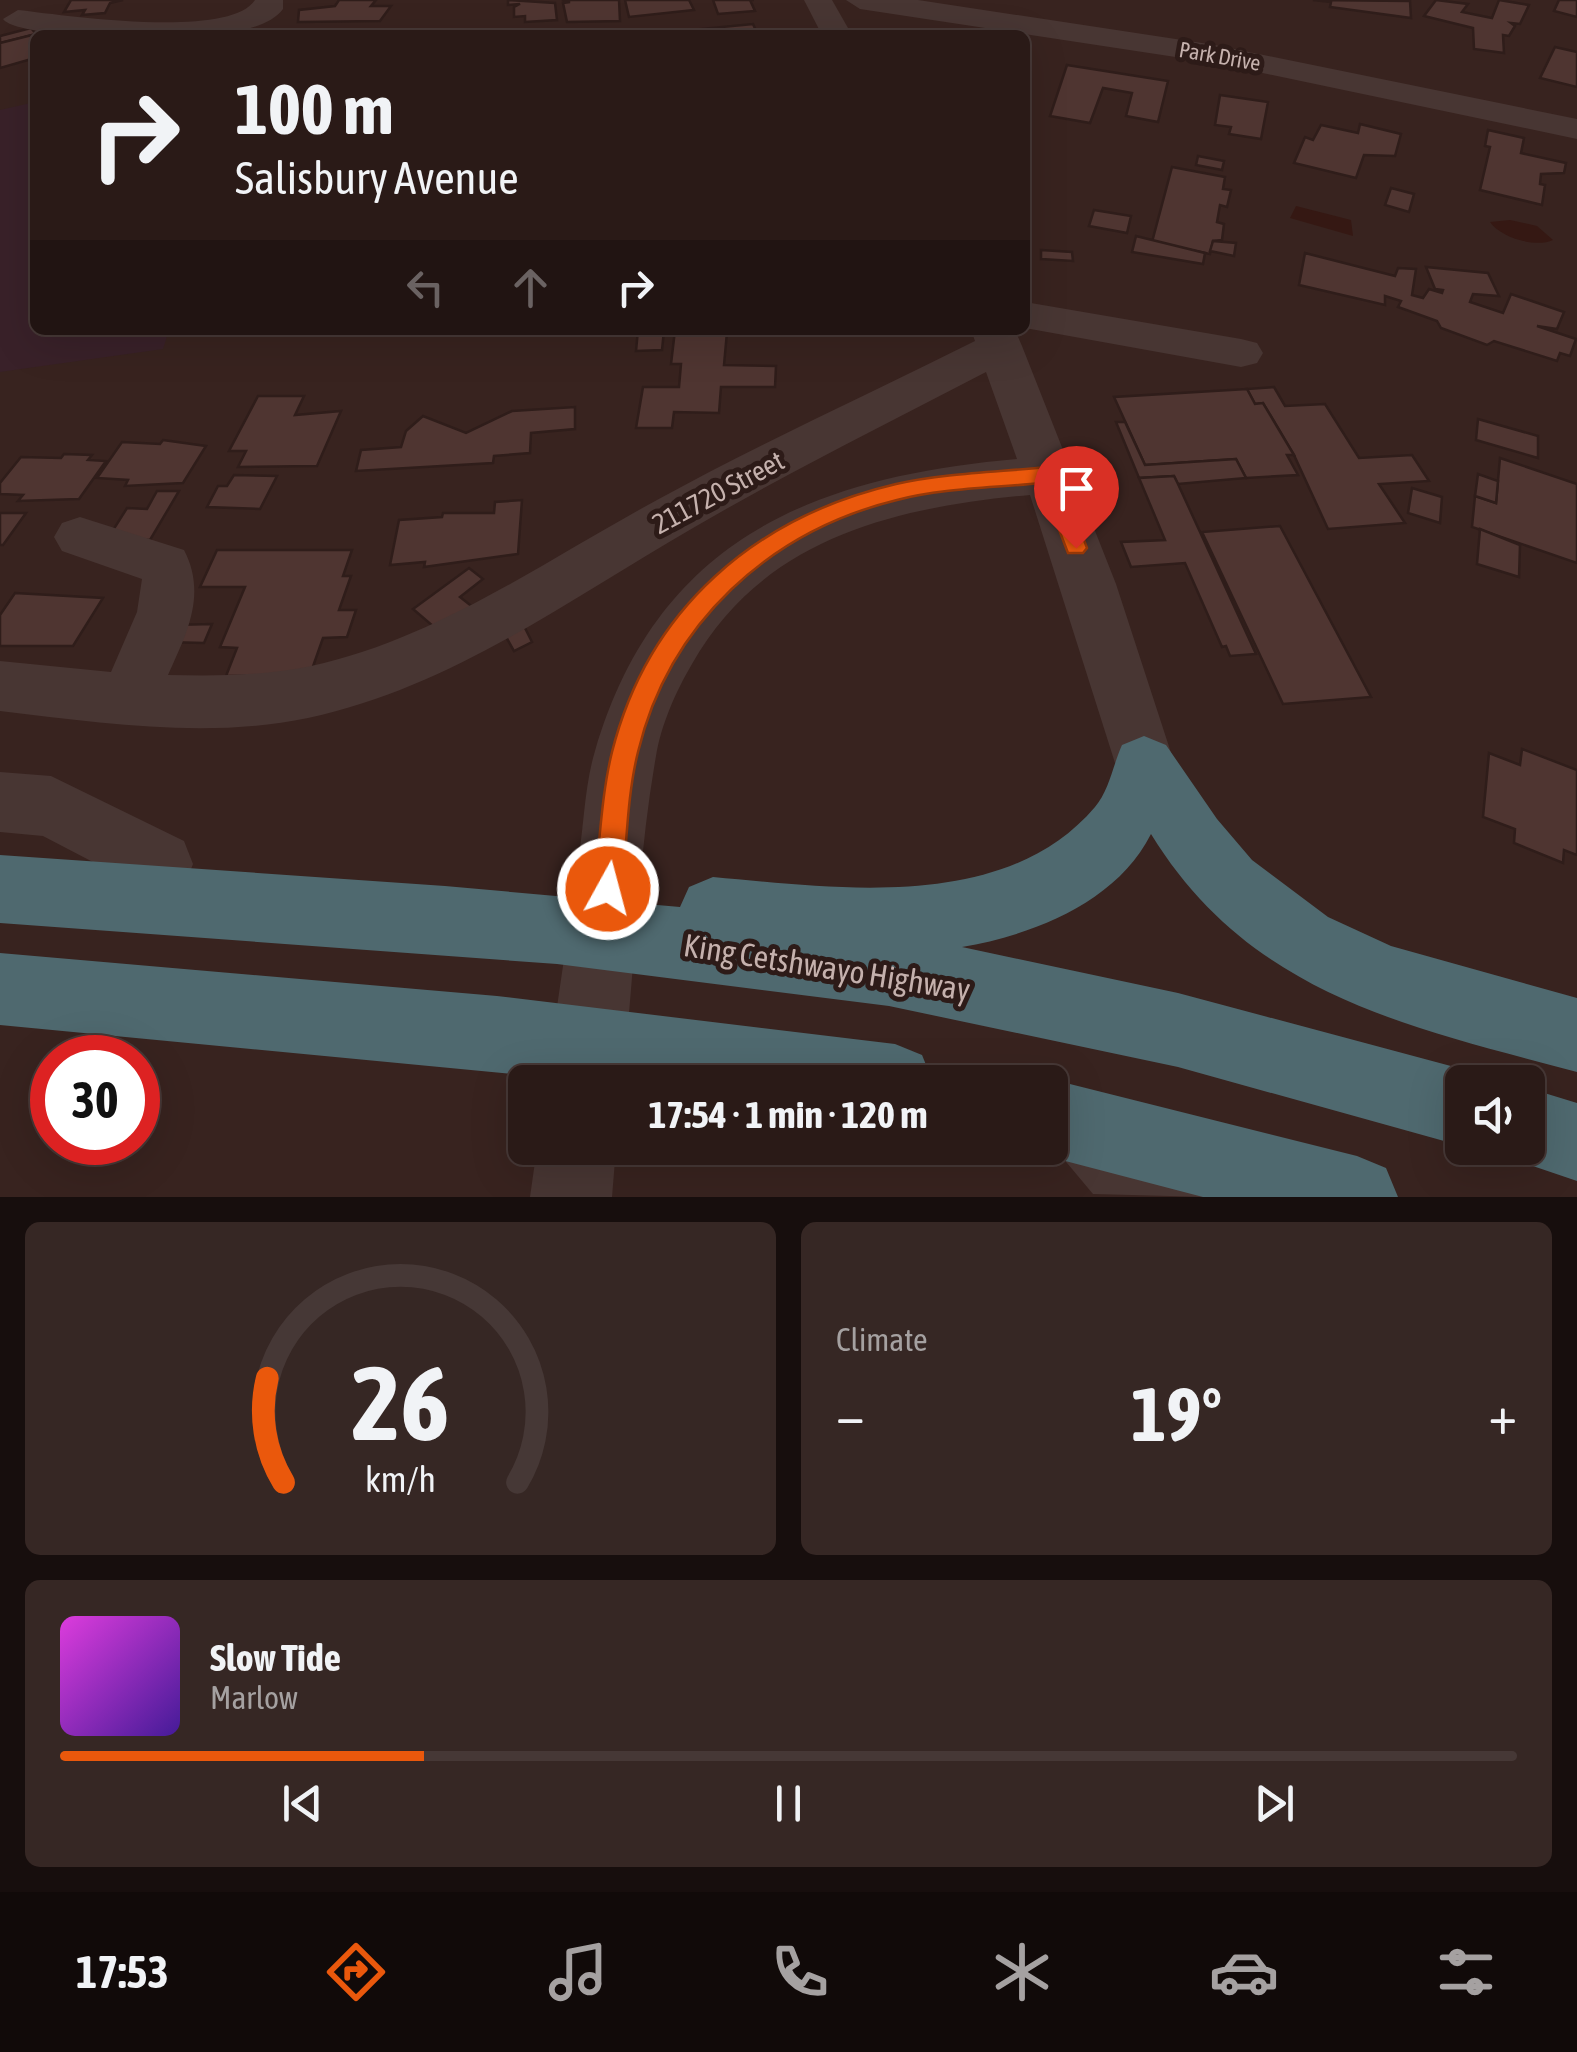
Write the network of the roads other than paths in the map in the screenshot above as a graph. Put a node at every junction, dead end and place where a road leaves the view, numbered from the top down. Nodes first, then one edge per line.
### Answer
1 (818, 0) edge
2 (860, 0) edge
3 (269, 4) edge
4 (1032, 12) edge
5 (18, 20) dead end
6 (834, 30) edge
7 (1577, 129) edge
8 (1030, 332) edge
9 (997, 335) edge
10 (1007, 335) edge
11 (1240, 353) dead end
12 (1048, 474) junction
13 (80, 537) dead end
14 (0, 686) edge
15 (128, 697) junction
16 (1144, 765) junction
17 (0, 802) edge
18 (0, 854) edge
19 (160, 864) junction
20 (0, 889) edge
21 (0, 989) edge
22 (1577, 1036) edge
23 (586, 1065) edge
24 (757, 1065) edge
25 (1445, 1104) edge
26 (1070, 1124) edge
27 (1545, 1132) edge
28 (1577, 1142) edge
29 (1166, 1197) edge
30 (1357, 1197) edge

1 - 6 street
2 - 4 street, Park Drive
3 - 5 street
4 - 7 street, Park Drive
8 - 11 street
9 - 15 street, 211720 Street
10 - 12 street
12 - 16 street
12 - 23 street
13 - 15 street
14 - 15 street, 211720 Street
16 - 19 highway
16 - 22 highway
17 - 19 street
18 - 19 highway
20 - 25 highway, King Cetshwayo Highway
21 - 24 highway
26 - 29 street
26 - 30 highway
27 - 28 highway

